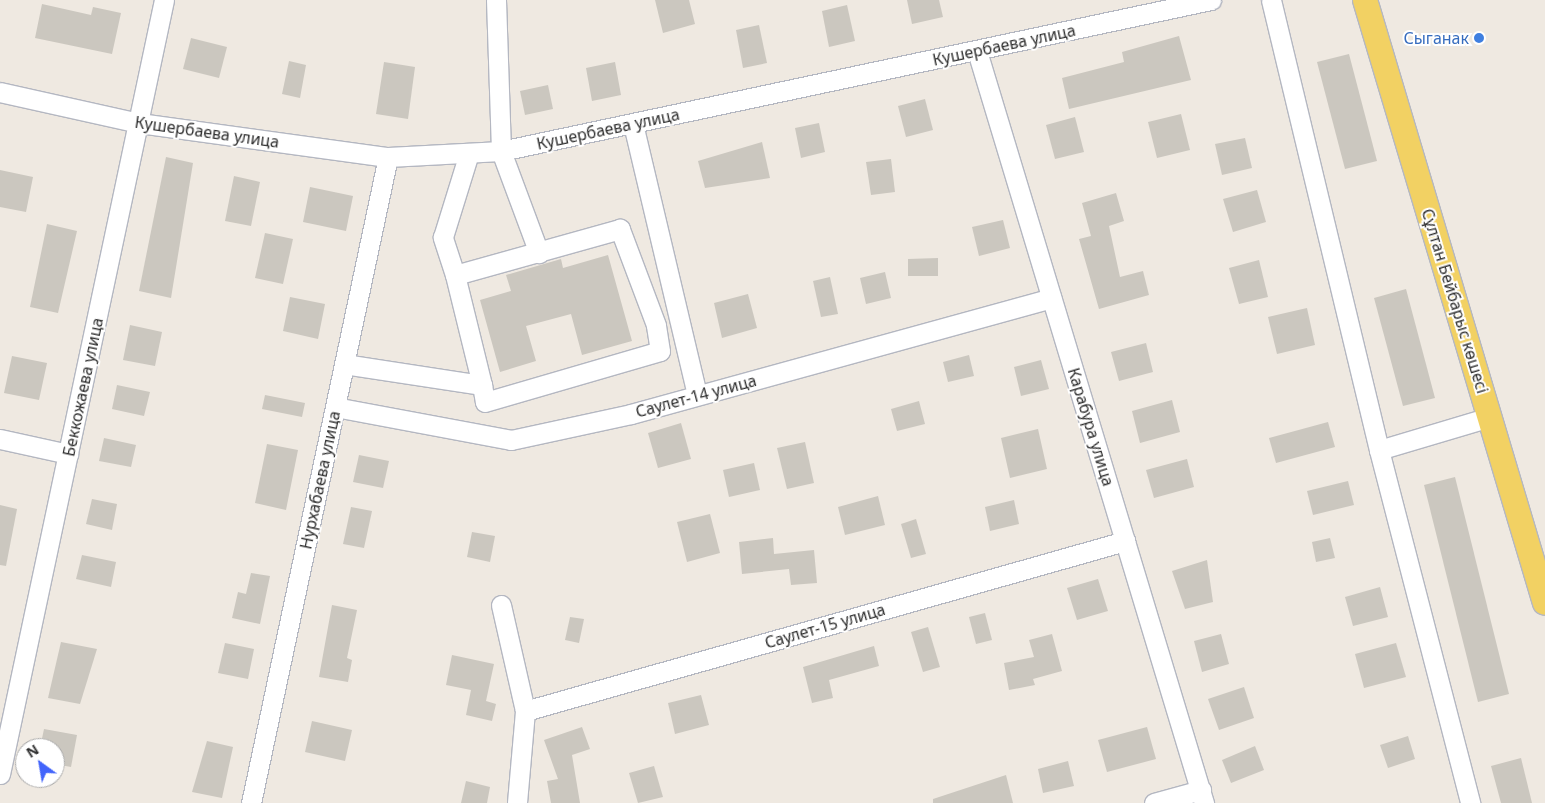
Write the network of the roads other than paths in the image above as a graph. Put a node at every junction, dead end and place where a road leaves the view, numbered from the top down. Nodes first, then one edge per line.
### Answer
1 (164, 0) edge
2 (496, 0) edge
3 (1211, 0) edge
4 (1271, 0) edge
5 (1365, 0) edge
6 (977, 51) junction
7 (0, 92) edge
8 (139, 123) junction
9 (633, 124) junction
10 (501, 151) junction
11 (468, 152) junction
12 (388, 157) junction
13 (539, 253) junction
14 (455, 275) junction
15 (1052, 298) junction
16 (344, 364) junction
17 (482, 385) junction
18 (697, 395) junction
19 (335, 408) junction
20 (1490, 417) junction
21 (0, 439) edge
22 (1378, 450) junction
23 (68, 454) junction
24 (1125, 541) junction
25 (1545, 603) edge
26 (501, 605) dead end
27 (525, 711) junction
28 (1, 761) edge
29 (1202, 797) edge
30 (251, 803) edge
31 (517, 803) edge
32 (1154, 803) edge
33 (1470, 803) edge

1 - 8 street, Беккожаева улица
2 - 10 street
3 - 6 street, Кушербаева улица
4 - 22 street
5 - 20 main road, Сұлтан Бейбарыс көшесі
6 - 9 street, Кушербаева улица
6 - 15 street, Карабура улица
7 - 8 street, Кушербаева улица
8 - 12 street, Кушербаева улица
8 - 23 street, Беккожаева улица
9 - 10 street, Кушербаева улица
9 - 18 street
10 - 11 street, Кушербаева улица
10 - 13 street
11 - 12 street, Кушербаева улица
11 - 14 street
12 - 16 street, Нурхабаева улица
13 - 14 street
13 - 17 street
14 - 17 street
15 - 18 street, Саулет-14 улица
15 - 24 street, Карабура улица
16 - 17 street
16 - 19 street, Нурхабаева улица
18 - 19 street, Саулет-14 улица
19 - 30 street, Нурхабаева улица
20 - 22 street
20 - 25 main road, Сұлтан Бейбарыс көшесі
21 - 23 street
22 - 33 street
23 - 28 street, Беккожаева улица
24 - 27 street, Саулет-15 улица
24 - 29 street, Карабура улица
26 - 27 street
27 - 31 street
29 - 32 street

